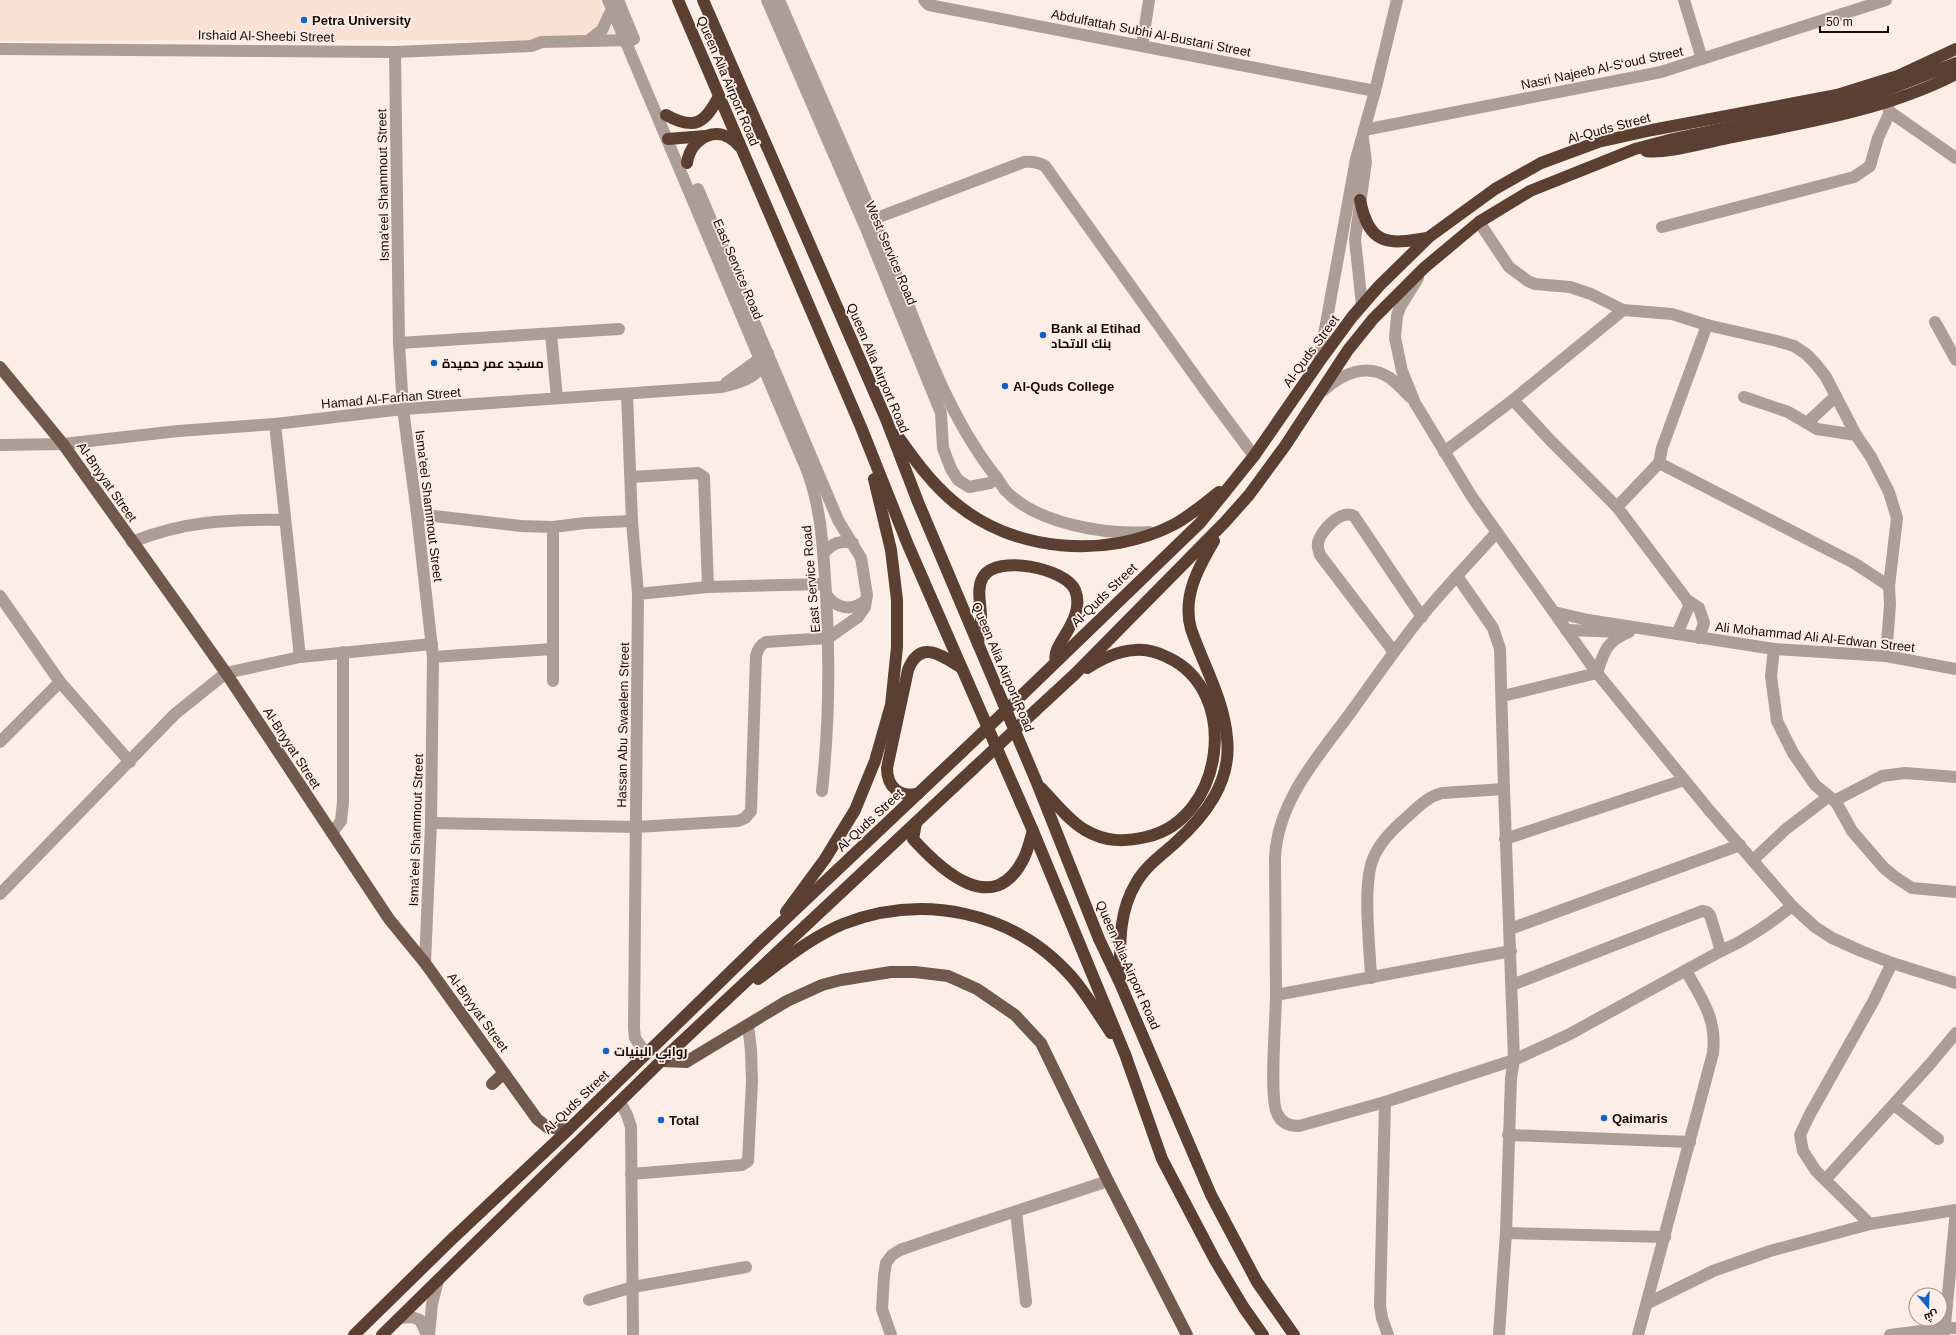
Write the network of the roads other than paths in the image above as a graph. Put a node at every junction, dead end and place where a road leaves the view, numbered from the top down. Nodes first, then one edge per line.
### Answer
1 (678, 0) edge
2 (703, 0) edge
3 (767, 0) edge
4 (779, 0) edge
5 (924, 0) edge
6 (1149, 0) edge
7 (1397, 0) edge
8 (1684, 0) edge
9 (1886, 0) edge
10 (613, 3) edge
11 (588, 41) junction
12 (632, 44) junction
13 (531, 46) junction
14 (1142, 46) junction
15 (0, 49) edge
16 (1956, 49) edge
17 (395, 52) junction
18 (1702, 59) junction
19 (1956, 63) edge
20 (1956, 74) edge
21 (1375, 91) junction
22 (719, 96) junction
23 (1888, 107) junction
24 (666, 115) junction
25 (1363, 133) junction
26 (707, 135) junction
27 (672, 138) junction
28 (1635, 149) junction
29 (743, 152) junction
30 (1956, 158) edge
31 (1541, 163) junction
32 (687, 164) junction
33 (1552, 182) junction
34 (1360, 200) junction
35 (874, 220) junction
36 (1479, 222) junction
37 (1662, 227) dead end
38 (1428, 237) junction
39 (1424, 268) junction
40 (1362, 305) junction
41 (1623, 310) junction
42 (1373, 319) junction
43 (1935, 322) dead end
44 (1707, 325) junction
45 (619, 329) dead end
46 (551, 334) junction
47 (398, 343) junction
48 (919, 343) junction
49 (764, 359) junction
50 (1956, 360) edge
51 (1319, 362) junction
52 (0, 367) edge
53 (627, 394) junction
54 (1836, 396) junction
55 (1744, 397) dead end
56 (557, 398) junction
57 (1316, 398) junction
58 (1513, 400) junction
59 (1415, 402) junction
60 (403, 409) junction
61 (886, 419) junction
62 (275, 424) junction
63 (1807, 424) junction
64 (861, 427) junction
65 (1856, 435) junction
66 (63, 444) junction
67 (0, 445) edge
68 (1444, 452) junction
69 (1254, 456) junction
70 (1659, 463) junction
71 (631, 477) junction
72 (997, 478) junction
73 (1238, 478) junction
74 (1617, 507) junction
75 (417, 514) junction
76 (285, 520) junction
77 (632, 521) junction
78 (1225, 522) junction
79 (553, 527) junction
80 (1158, 531) junction
81 (1496, 533) junction
82 (132, 542) junction
83 (853, 543) junction
84 (823, 554) junction
85 (1457, 576) junction
86 (1889, 586) junction
87 (708, 587) junction
88 (825, 589) junction
89 (638, 594) junction
90 (0, 596) edge
91 (866, 600) junction
92 (1687, 600) junction
93 (3, 609) edge
94 (1554, 612) junction
95 (1422, 617) junction
96 (1647, 629) junction
97 (1566, 630) junction
98 (1629, 632) junction
99 (1677, 634) junction
100 (828, 638) junction
101 (1699, 638) junction
102 (432, 644) junction
103 (978, 645) junction
104 (552, 649) junction
105 (1774, 649) junction
106 (343, 652) junction
107 (1394, 652) junction
108 (1886, 656) junction
109 (300, 657) junction
110 (433, 657) junction
111 (1056, 661) junction
112 (960, 667) junction
113 (1956, 669) edge
114 (1597, 672) junction
115 (226, 673) junction
116 (1075, 674) junction
117 (553, 681) dead end
118 (60, 682) junction
119 (1503, 696) junction
120 (0, 742) edge
121 (130, 762) junction
122 (1956, 777) edge
123 (1684, 780) junction
124 (1037, 783) junction
125 (1504, 789) junction
126 (822, 791) dead end
127 (918, 794) junction
128 (1831, 799) junction
129 (431, 823) junction
130 (916, 823) junction
131 (636, 827) junction
132 (332, 832) junction
133 (1033, 832) junction
134 (1505, 839) junction
135 (1740, 845) junction
136 (1753, 860) junction
137 (1956, 892) edge
138 (0, 894) edge
139 (1792, 906) junction
140 (1510, 929) junction
141 (774, 930) junction
142 (1511, 951) junction
143 (1721, 951) junction
144 (425, 963) junction
145 (1892, 964) junction
146 (1686, 971) junction
147 (1371, 978) junction
148 (1120, 983) junction
149 (1956, 983) edge
150 (1512, 984) junction
151 (1276, 995) junction
152 (729, 998) junction
153 (748, 1025) junction
154 (1956, 1033) edge
155 (646, 1054) junction
156 (1125, 1054) junction
157 (1514, 1060) junction
158 (661, 1061) junction
159 (504, 1073) junction
160 (492, 1084) dead end
161 (620, 1102) junction
162 (1385, 1102) junction
163 (1894, 1105) junction
164 (568, 1130) junction
165 (1508, 1135) junction
166 (1938, 1139) dead end
167 (1690, 1142) junction
168 (631, 1174) junction
169 (1825, 1180) junction
170 (1108, 1181) junction
171 (1956, 1210) edge
172 (1016, 1212) junction
173 (1870, 1224) junction
174 (1506, 1233) junction
175 (1665, 1237) junction
176 (746, 1267) dead end
177 (438, 1280) junction
178 (634, 1287) junction
179 (589, 1300) dead end
180 (1026, 1302) dead end
181 (1648, 1302) junction
182 (400, 1318) junction
183 (1948, 1330) edge
184 (354, 1335) edge
185 (382, 1335) edge
186 (428, 1335) edge
187 (633, 1335) edge
188 (892, 1335) edge
189 (1187, 1335) edge
190 (1263, 1335) edge
191 (1294, 1335) edge
192 (1388, 1335) edge
193 (1499, 1335) edge
194 (1638, 1335) edge
195 (1890, 1335) edge

1 - 22 highway, Queen Alia Airport Road
2 - 61 highway, Queen Alia Airport Road
3 - 48 street, West Service Road
4 - 35 street, West Service Road
5 - 14 street, Abdulfattah Subhi Al-Bustani Street
6 - 14 street
7 - 21 street
8 - 18 street
9 - 18 street, Nasri Najeeb Al-S‘oud Street
10 - 11 street
10 - 12 street, East Service Road
11 - 12 street, Irshaid Al-Sheebi Street
11 - 13 street, Irshaid Al-Sheebi Street
12 - 13 street, Irshaid Al-Sheebi Street
12 - 24 street, East Service Road
12 - 27 street, East Service Road
13 - 17 street, Irshaid Al-Sheebi Street
14 - 21 street, Abdulfattah Subhi Al-Bustani Street
15 - 17 street, Irshaid Al-Sheebi Street
16 - 31 highway, Al-Quds Street
17 - 47 street, Isma'eel Shammout Street
18 - 25 street, Nasri Najeeb Al-S‘oud Street
19 - 28 highway, Al-Quds Street
20 - 23 highway
21 - 25 street
22 - 24 highway
22 - 29 highway, Queen Alia Airport Road
23 - 28 highway
23 - 30 street
23 - 37 street
24 - 27 street, East Service Road
25 - 34 street
25 - 51 street
26 - 27 highway
26 - 29 highway
26 - 32 highway
27 - 32 street, East Service Road
27 - 49 street, East Service Road
28 - 33 highway, Al-Quds Street
29 - 64 highway, Queen Alia Airport Road
31 - 33 highway
31 - 38 highway, Al-Quds Street
32 - 49 street, East Service Road
33 - 36 highway, Al-Quds Street
34 - 38 highway
34 - 40 street
35 - 48 street, West Service Road
35 - 69 street
36 - 39 highway, Al-Quds Street
36 - 41 street
38 - 40 highway, Al-Quds Street
39 - 42 highway, Al-Quds Street
39 - 59 street
40 - 42 highway
40 - 51 highway, Al-Quds Street
41 - 44 street
41 - 58 street
42 - 57 highway, Al-Quds Street
43 - 50 street
44 - 54 street
44 - 70 street
45 - 46 street
46 - 47 street
46 - 56 street
47 - 60 street, Isma'eel Shammout Street
48 - 72 street, West Service Road
48 - 72 street, West Service Road
49 - 53 street, Hamad Al-Farhan Street
49 - 83 street, East Service Road
49 - 84 street, East Service Road
51 - 69 highway, Al-Quds Street
52 - 66 main road, Al-Bnyyat Street
53 - 56 street, Hamad Al-Farhan Street
53 - 71 street, Hassan Abu Swaelem Street
54 - 63 street
54 - 65 street
55 - 63 street
56 - 60 street, Hamad Al-Farhan Street
57 - 59 street
57 - 78 highway, Al-Quds Street
58 - 68 street
58 - 74 street
59 - 68 street
60 - 62 street, Hamad Al-Farhan Street
60 - 75 street, Isma'eel Shammout Street
61 - 80 highway
61 - 103 highway, Queen Alia Airport Road
62 - 66 street, Hamad Al-Farhan Street
62 - 76 street
63 - 65 street
64 - 112 highway, Queen Alia Airport Road
64 - 141 highway
65 - 86 street
66 - 67 street, Hamad Al-Farhan Street
66 - 82 main road, Al-Bnyyat Street
68 - 81 street
69 - 73 highway, Al-Quds Street
70 - 74 street
70 - 86 street
71 - 77 street, Hassan Abu Swaelem Street
71 - 87 street
72 - 80 street, West Service Road
73 - 80 highway
73 - 111 highway, Al-Quds Street
74 - 92 street
75 - 79 street
75 - 102 street, Isma'eel Shammout Street
76 - 82 street
76 - 109 street
77 - 79 street
77 - 89 street, Hassan Abu Swaelem Street
78 - 116 highway, Al-Quds Street
78 - 148 highway
79 - 104 street
81 - 85 street
81 - 94 street
82 - 115 main road, Al-Bnyyat Street
83 - 84 street
83 - 91 street, East Service Road
84 - 88 street, East Service Road
85 - 95 street
85 - 119 street
86 - 108 street
87 - 88 street
87 - 89 street
88 - 91 street
88 - 100 street, East Service Road
89 - 131 street, Hassan Abu Swaelem Street
90 - 93 street
91 - 100 street, East Service Road
92 - 99 street
92 - 101 street
93 - 118 street
94 - 96 street, Ali Mohammad Ali Al-Edwan Street
94 - 97 street
95 - 107 street
95 - 107 street
96 - 98 street, Ali Mohammad Ali Al-Edwan Street
96 - 99 street, Ali Mohammad Ali Al-Edwan Street
97 - 98 street, Ali Mohammad Ali Al-Edwan Street
97 - 114 street
98 - 114 street
99 - 101 street, Ali Mohammad Ali Al-Edwan Street
100 - 126 street
100 - 131 street
101 - 105 street, Ali Mohammad Ali Al-Edwan Street
102 - 106 street
102 - 110 street, Isma'eel Shammout Street
103 - 111 highway
103 - 124 highway, Queen Alia Airport Road
104 - 110 street
104 - 117 street
105 - 108 street, Ali Mohammad Ali Al-Edwan Street
105 - 128 street
106 - 109 street
106 - 132 street
107 - 151 street
108 - 113 street, Ali Mohammad Ali Al-Edwan Street
109 - 115 street
110 - 129 street, Isma'eel Shammout Street
111 - 127 highway, Al-Quds Street, bridge
112 - 127 highway
112 - 133 highway, Queen Alia Airport Road
114 - 119 street
114 - 123 street
115 - 121 street
115 - 132 main road, Al-Bnyyat Street
116 - 124 highway
116 - 130 highway, Al-Quds Street, bridge
118 - 120 street
118 - 121 street
119 - 125 street
121 - 138 street
122 - 128 street
123 - 134 street
123 - 135 street
124 - 148 highway, Queen Alia Airport Road
125 - 134 street
125 - 147 street
127 - 141 highway, Al-Quds Street
128 - 136 street
128 - 137 street
129 - 131 street
129 - 144 street, Isma'eel Shammout Street
130 - 133 highway
130 - 152 highway, Al-Quds Street
131 - 155 street, Hassan Abu Swaelem Street
132 - 144 main road, Al-Bnyyat Street
133 - 156 highway, Queen Alia Airport Road
134 - 140 street
135 - 136 street
135 - 140 street
136 - 139 street
139 - 143 street
139 - 145 street
140 - 142 street
141 - 155 highway, Al-Quds Street
142 - 147 street
142 - 150 street
143 - 146 street
143 - 150 street
144 - 159 main road, Al-Bnyyat Street
145 - 149 street
145 - 169 street
146 - 157 street
146 - 167 street
147 - 151 street
148 - 191 highway, Queen Alia Airport Road
150 - 157 street
151 - 162 street
152 - 156 highway
152 - 158 highway, Al-Quds Street
153 - 158 main road
153 - 168 street
153 - 170 main road
154 - 163 street
155 - 164 highway, Al-Quds Street
156 - 190 highway, Queen Alia Airport Road
157 - 162 street
157 - 165 street
158 - 161 highway, Al-Quds Street
159 - 160 main road
159 - 164 main road, Al-Bnyyat Street
161 - 168 street
161 - 177 highway, Al-Quds Street
162 - 192 street
163 - 166 street
163 - 169 street
164 - 184 highway, Al-Quds Street
165 - 167 street
165 - 174 street
167 - 175 street
168 - 178 street
169 - 173 street
170 - 172 street
170 - 189 main road
171 - 173 street
171 - 183 street
172 - 180 street
172 - 188 street
173 - 181 street
174 - 175 street
174 - 193 street
175 - 181 street
176 - 178 street
177 - 182 highway, Al-Quds Street
177 - 186 street
178 - 179 street
178 - 187 street
181 - 194 street
182 - 185 highway, Al-Quds Street
182 - 186 street
183 - 195 street

